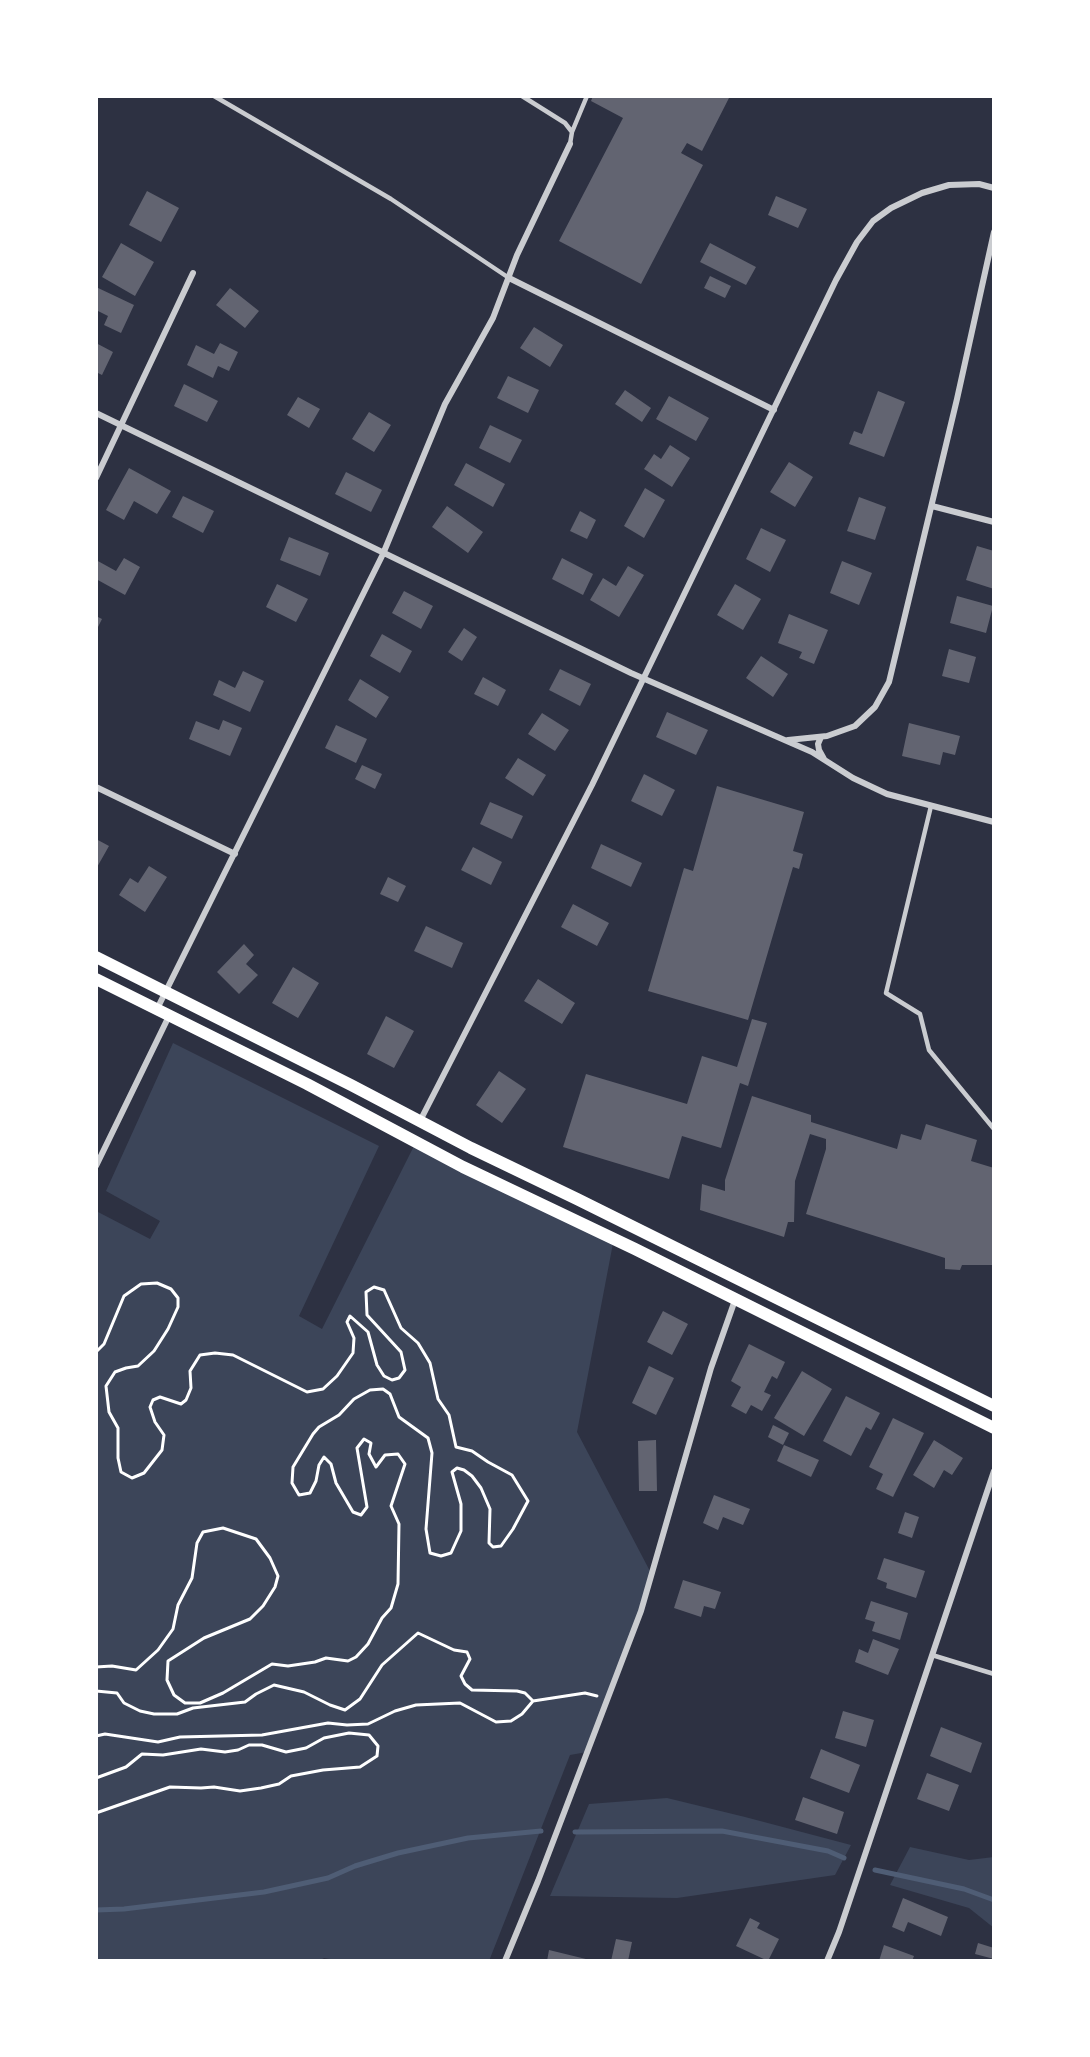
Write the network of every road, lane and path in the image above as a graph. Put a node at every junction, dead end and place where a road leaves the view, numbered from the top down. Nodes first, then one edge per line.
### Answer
1 (215, 96) edge
2 (522, 96) edge
3 (587, 96) edge
4 (572, 132) junction
5 (570, 144) joint
6 (994, 188) edge
7 (994, 232) edge
8 (193, 273) dead end
9 (509, 278) junction
10 (774, 410) junction
11 (96, 413) edge
12 (120, 427) junction
13 (96, 478) edge
14 (932, 506) junction
15 (994, 522) edge
16 (383, 554) junction
17 (643, 679) junction
18 (821, 737) junction
19 (784, 740) junction
20 (824, 759) junction
21 (96, 788) edge
22 (931, 806) junction
23 (994, 822) edge
24 (235, 854) junction
25 (96, 957) edge
26 (96, 979) edge
27 (166, 992) junction
28 (157, 1010) junction
29 (170, 1016) junction
30 (420, 1122) junction
31 (994, 1129) edge
32 (96, 1166) edge
33 (735, 1300) junction
34 (96, 1352) edge
35 (994, 1406) edge
36 (994, 1428) edge
37 (994, 1471) edge
38 (932, 1655) junction
39 (96, 1667) edge
40 (994, 1674) edge
41 (96, 1691) edge
42 (608, 1698) junction
43 (533, 1701) junction
44 (96, 1736) edge
45 (96, 1778) edge
46 (96, 1813) edge
47 (505, 1961) edge
48 (827, 1961) edge

1 - 9 lane
2 - 4 lane
3 - 4 lane
4 - 5 lane
5 - 9 street
6 - 10 street
7 - 14 street
8 - 12 street
9 - 10 street
9 - 16 street
10 - 17 street
11 - 12 street
12 - 13 street
12 - 16 street
14 - 15 street
14 - 18 street
16 - 17 street
16 - 24 street
17 - 19 street
17 - 30 street
18 - 19 street
18 - 20 street
19 - 20 street
20 - 22 street
21 - 24 street
22 - 23 street
22 - 31 lane
24 - 27 street
25 - 27 main road
26 - 28 main road
27 - 28 street
27 - 30 main road
28 - 29 main road
29 - 32 street
29 - 33 main road
30 - 35 main road
33 - 36 main road
33 - 42 street
34 - 39 path
37 - 38 street
38 - 40 lane
38 - 48 street
41 - 43 path
42 - 43 path
42 - 47 street
43 - 44 path
45 - 46 path

